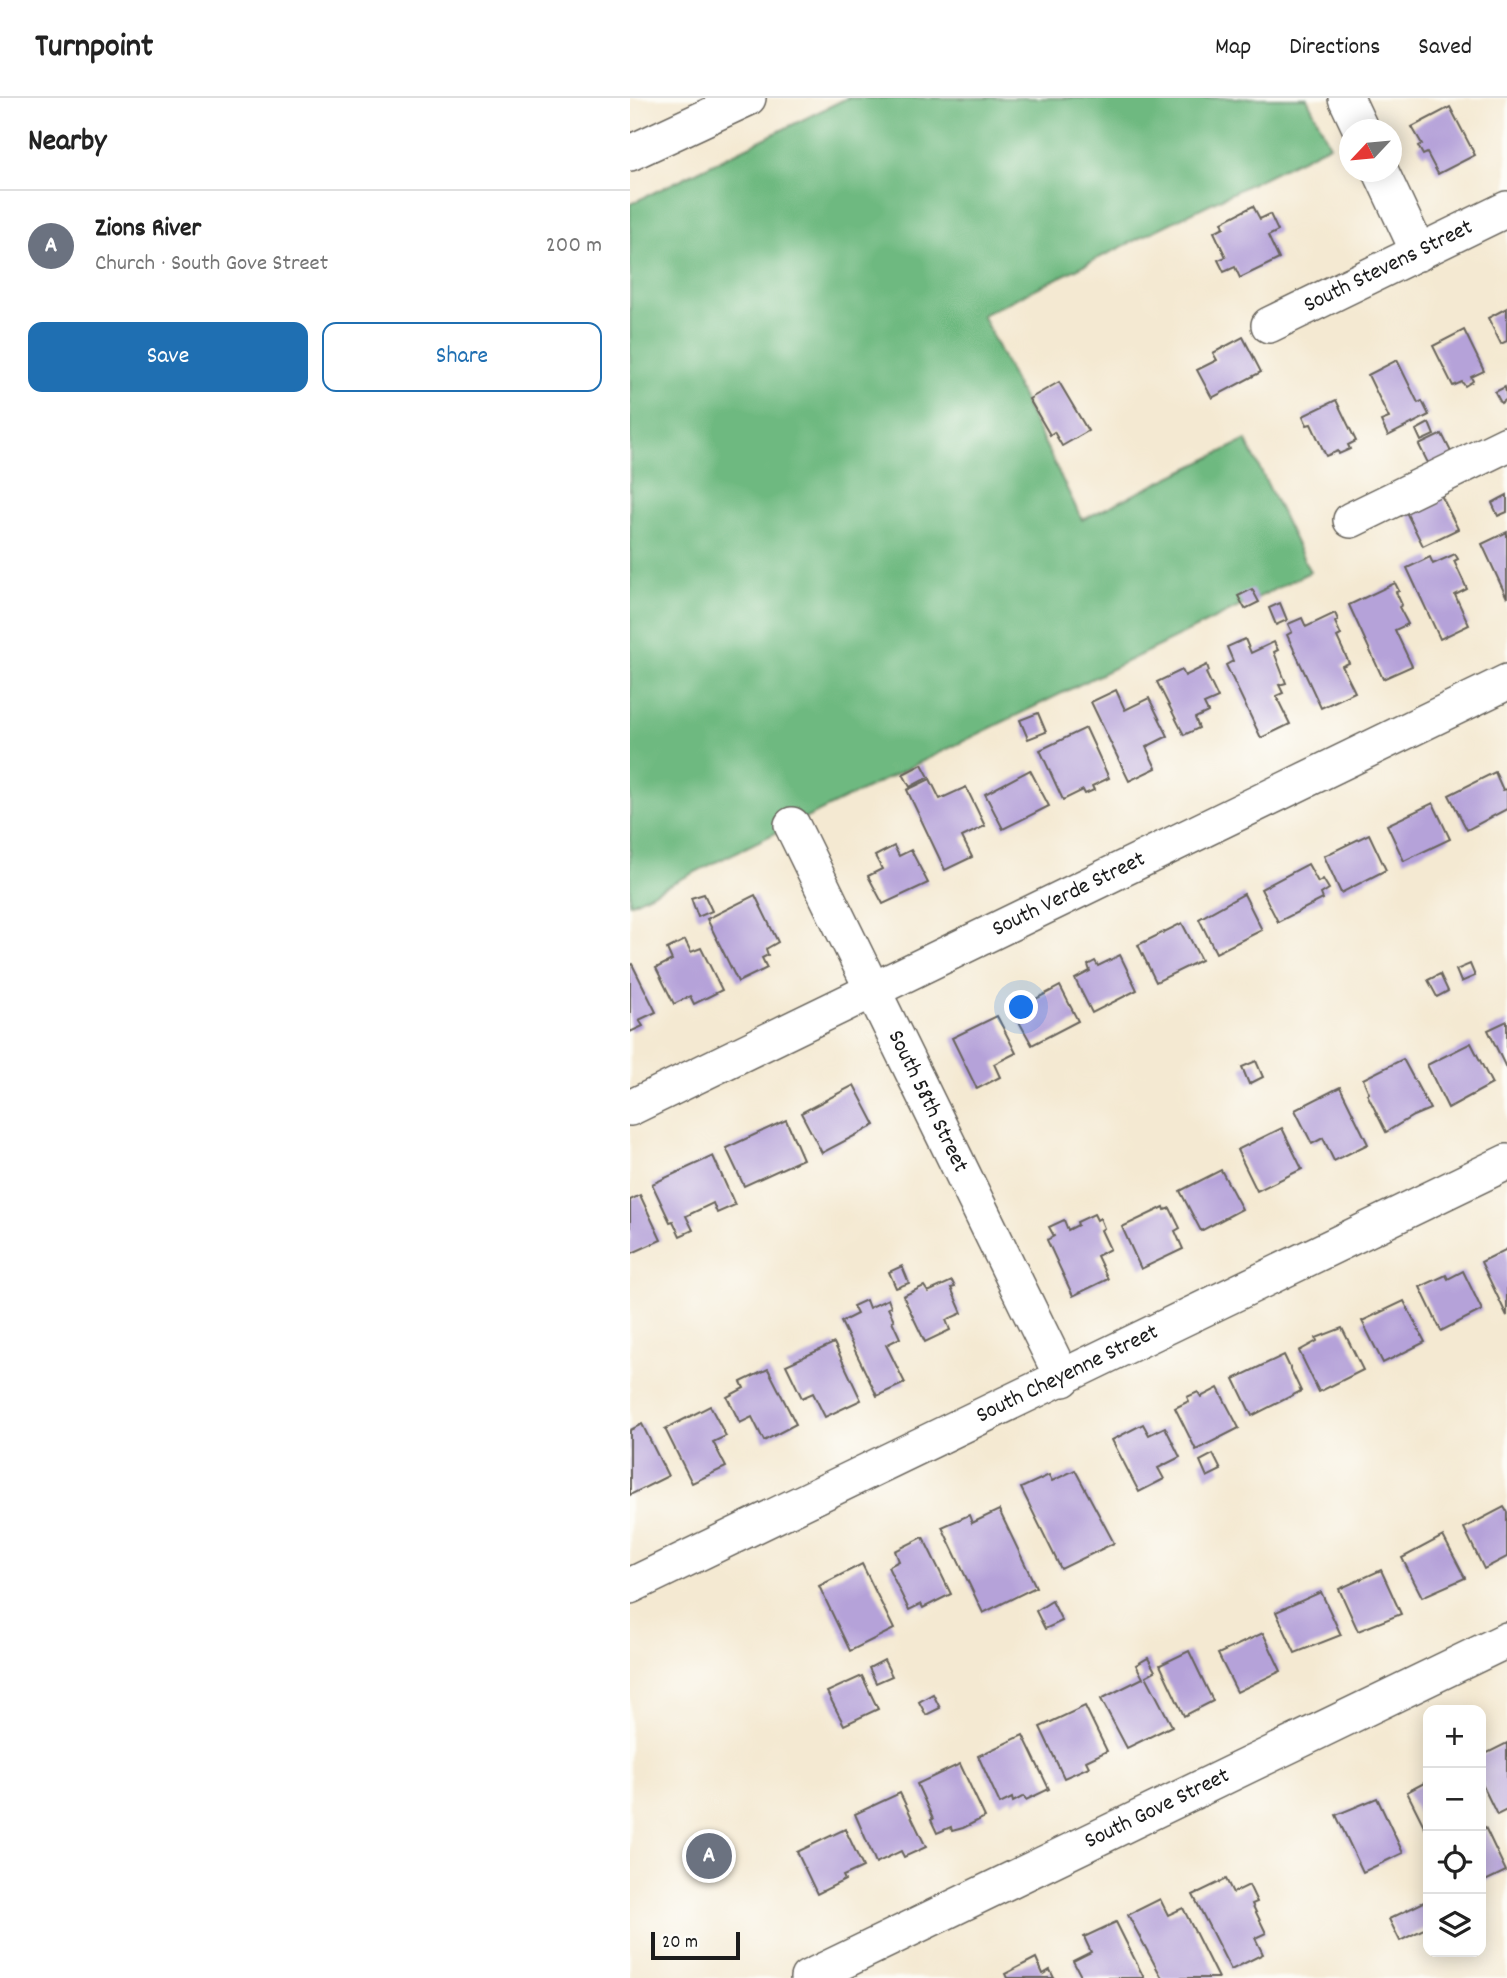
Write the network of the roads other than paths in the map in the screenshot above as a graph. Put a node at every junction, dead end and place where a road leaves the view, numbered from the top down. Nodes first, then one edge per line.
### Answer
1 (748, 98) edge
2 (1346, 98) edge
3 (1356, 119) edge
4 (630, 153) edge
5 (1386, 182) edge
6 (1507, 209) edge
7 (1419, 253) junction
8 (1269, 325) dead end
9 (1507, 444) edge
10 (1351, 520) dead end
11 (1507, 682) edge
12 (792, 825) dead end
13 (872, 989) junction
14 (630, 1108) edge
15 (1507, 1162) edge
16 (1063, 1379) junction
17 (630, 1586) edge
18 (1507, 1640) edge
19 (808, 1978) edge

1 - 4 street
2 - 3 street
5 - 7 street
6 - 7 street, South Stevens Street
7 - 8 street, South Stevens Street
9 - 10 street
11 - 13 street, South Verde Street
12 - 13 street, South 58th Street
13 - 14 street, South Verde Street
13 - 16 street, South 58th Street
15 - 16 street, South Cheyenne Street
16 - 17 street, South Cheyenne Street
18 - 19 street, South Gove Street

